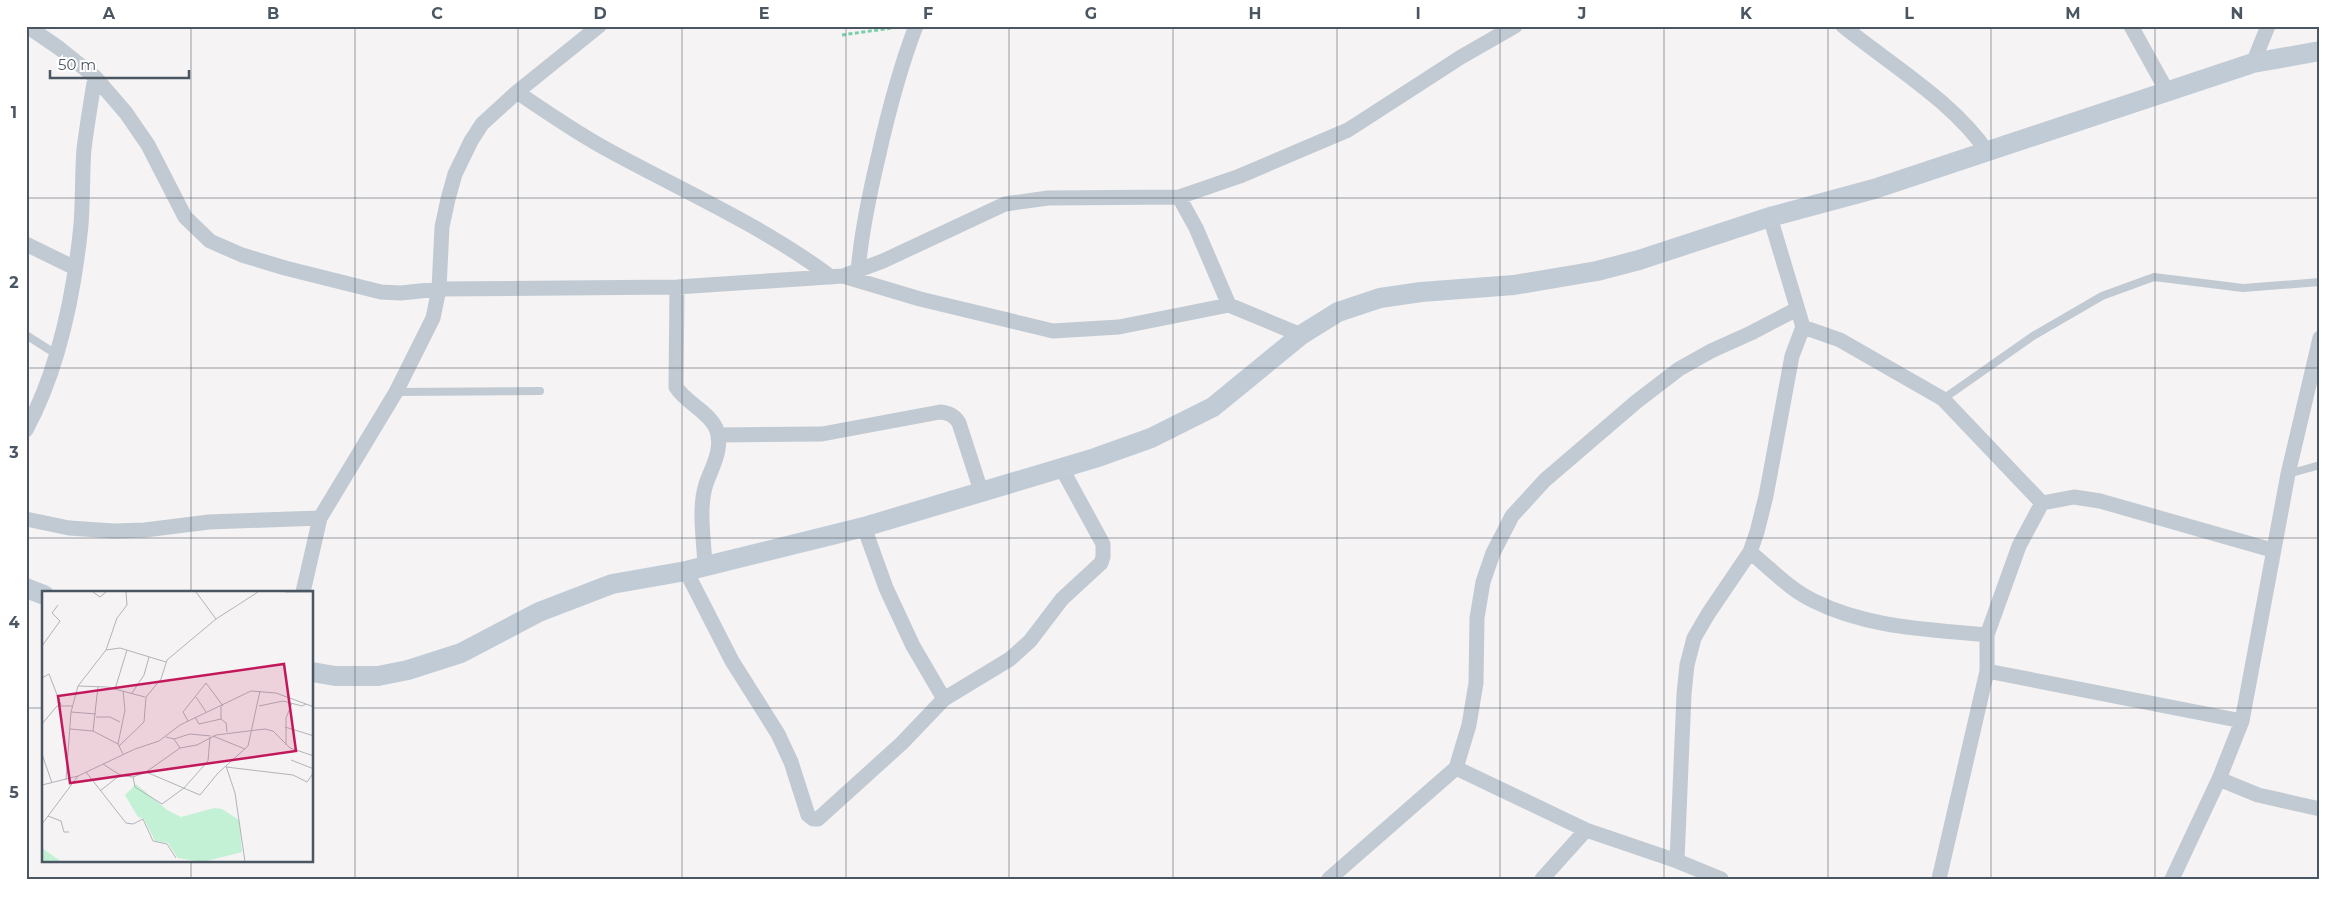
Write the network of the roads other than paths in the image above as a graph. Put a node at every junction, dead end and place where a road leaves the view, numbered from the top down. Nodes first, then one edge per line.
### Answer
1 (27, 26) edge
2 (598, 26) edge
3 (916, 26) edge
4 (1515, 26) edge
5 (1843, 26) edge
6 (2131, 26) edge
7 (2268, 26) edge
8 (2320, 51) edge
9 (2253, 63) junction
10 (95, 77) junction
11 (517, 92) junction
12 (2168, 93) junction
13 (1988, 153) junction
14 (1179, 197) junction
15 (1770, 217) junction
16 (26, 244) edge
17 (75, 268) junction
18 (858, 272) junction
19 (837, 277) junction
20 (2320, 282) edge
21 (677, 287) junction
22 (439, 289) junction
23 (1229, 305) junction
24 (1797, 309) junction
25 (1803, 327) junction
26 (26, 335) edge
27 (1301, 335) junction
28 (2320, 338) edge
29 (56, 354) junction
30 (540, 391) dead end
31 (396, 392) junction
32 (1944, 399) junction
33 (26, 430) edge
34 (718, 435) junction
35 (2320, 465) edge
36 (1061, 467) junction
37 (2288, 474) junction
38 (982, 494) junction
39 (2042, 503) junction
40 (320, 518) junction
41 (26, 519) edge
42 (864, 527) junction
43 (2272, 550) junction
44 (1750, 552) junction
45 (696, 568) junction
46 (26, 588) edge
47 (303, 591) edge
48 (42, 594) edge
49 (1987, 635) junction
50 (1987, 671) junction
51 (314, 672) edge
52 (944, 699) junction
53 (2242, 721) junction
54 (1456, 768) junction
55 (2219, 779) junction
56 (2320, 809) edge
57 (1586, 830) junction
58 (1677, 861) junction
59 (1329, 879) edge
60 (1542, 879) edge
61 (1721, 879) edge
62 (1939, 879) edge
63 (2172, 879) edge

1 - 10 street
2 - 11 street
3 - 18 street
4 - 14 street
5 - 13 street
6 - 12 street
7 - 9 street
8 - 9 street
9 - 12 street
10 - 17 street
10 - 22 street
11 - 19 street
11 - 22 street
12 - 13 street
13 - 15 street
14 - 18 street
14 - 23 street
15 - 24 street
15 - 27 street
16 - 17 street
17 - 29 street
18 - 19 street
19 - 21 street
19 - 23 street
20 - 32 lane
21 - 22 street
21 - 34 street
22 - 31 street
23 - 27 street
24 - 25 street
24 - 54 street
25 - 32 street
25 - 44 street
26 - 29 lane
27 - 36 street
28 - 37 street
29 - 33 street
30 - 31 lane
31 - 40 street
32 - 39 street
34 - 38 street
34 - 45 street
35 - 37 lane
36 - 38 street
36 - 52 street
37 - 43 street
38 - 42 street
39 - 43 street
39 - 49 street
40 - 41 street
40 - 47 street
42 - 45 street
42 - 52 street
43 - 53 street
44 - 49 street
44 - 58 street
45 - 51 street
45 - 52 street
46 - 48 street
49 - 50 street
50 - 53 street
50 - 62 street
53 - 55 street
54 - 57 street
54 - 59 street
55 - 56 street
55 - 63 street
57 - 58 street
57 - 60 street
58 - 61 street

